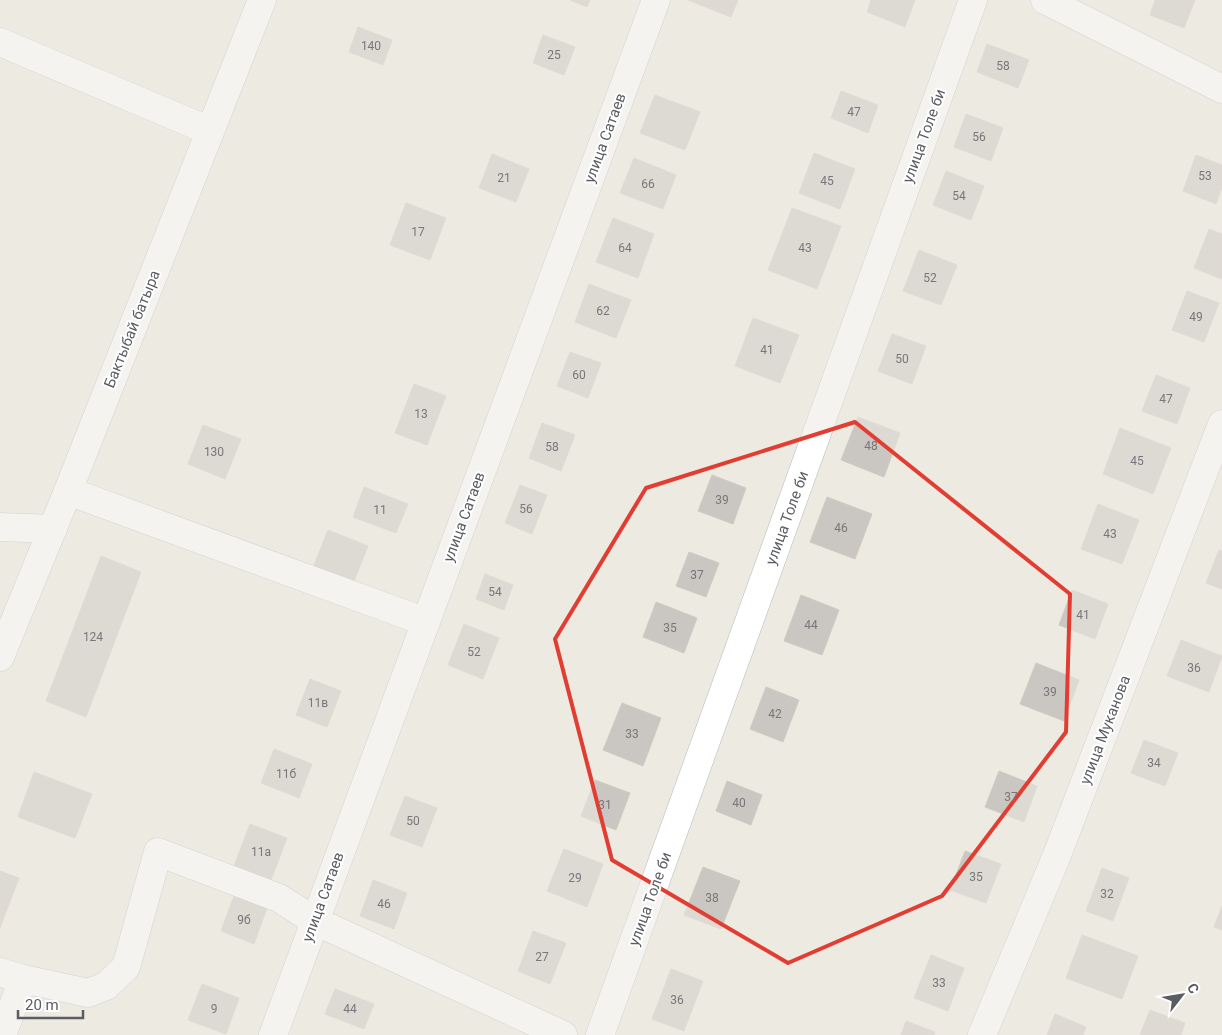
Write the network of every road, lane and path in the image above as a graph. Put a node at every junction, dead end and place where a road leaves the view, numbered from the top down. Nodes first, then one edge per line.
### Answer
1 (262, 0) edge
2 (656, 0) edge
3 (973, 0) edge
4 (1045, 0) edge
5 (0, 42) edge
6 (1222, 89) edge
7 (210, 131) junction
8 (1222, 424) edge
9 (68, 491) junction
10 (0, 527) edge
11 (53, 528) junction
12 (426, 622) junction
13 (0, 657) edge
14 (315, 921) junction
15 (11, 976) edge
16 (2, 1035) edge
17 (273, 1035) edge
18 (563, 1035) edge
19 (600, 1035) edge
20 (982, 1035) edge

1 - 7 street, Бактыбай батыра
2 - 12 street, улица Сатаев
3 - 19 street, улица Толе би
4 - 6 street
5 - 7 street
7 - 9 street, Бактыбай батыра
8 - 20 street, улица Муканова
9 - 11 street, Бактыбай батыра
9 - 12 street
10 - 11 street
11 - 13 street, Бактыбай батыра
12 - 14 street, улица Сатаев
14 - 15 street
14 - 17 street, улица Сатаев
14 - 18 street
15 - 16 street

